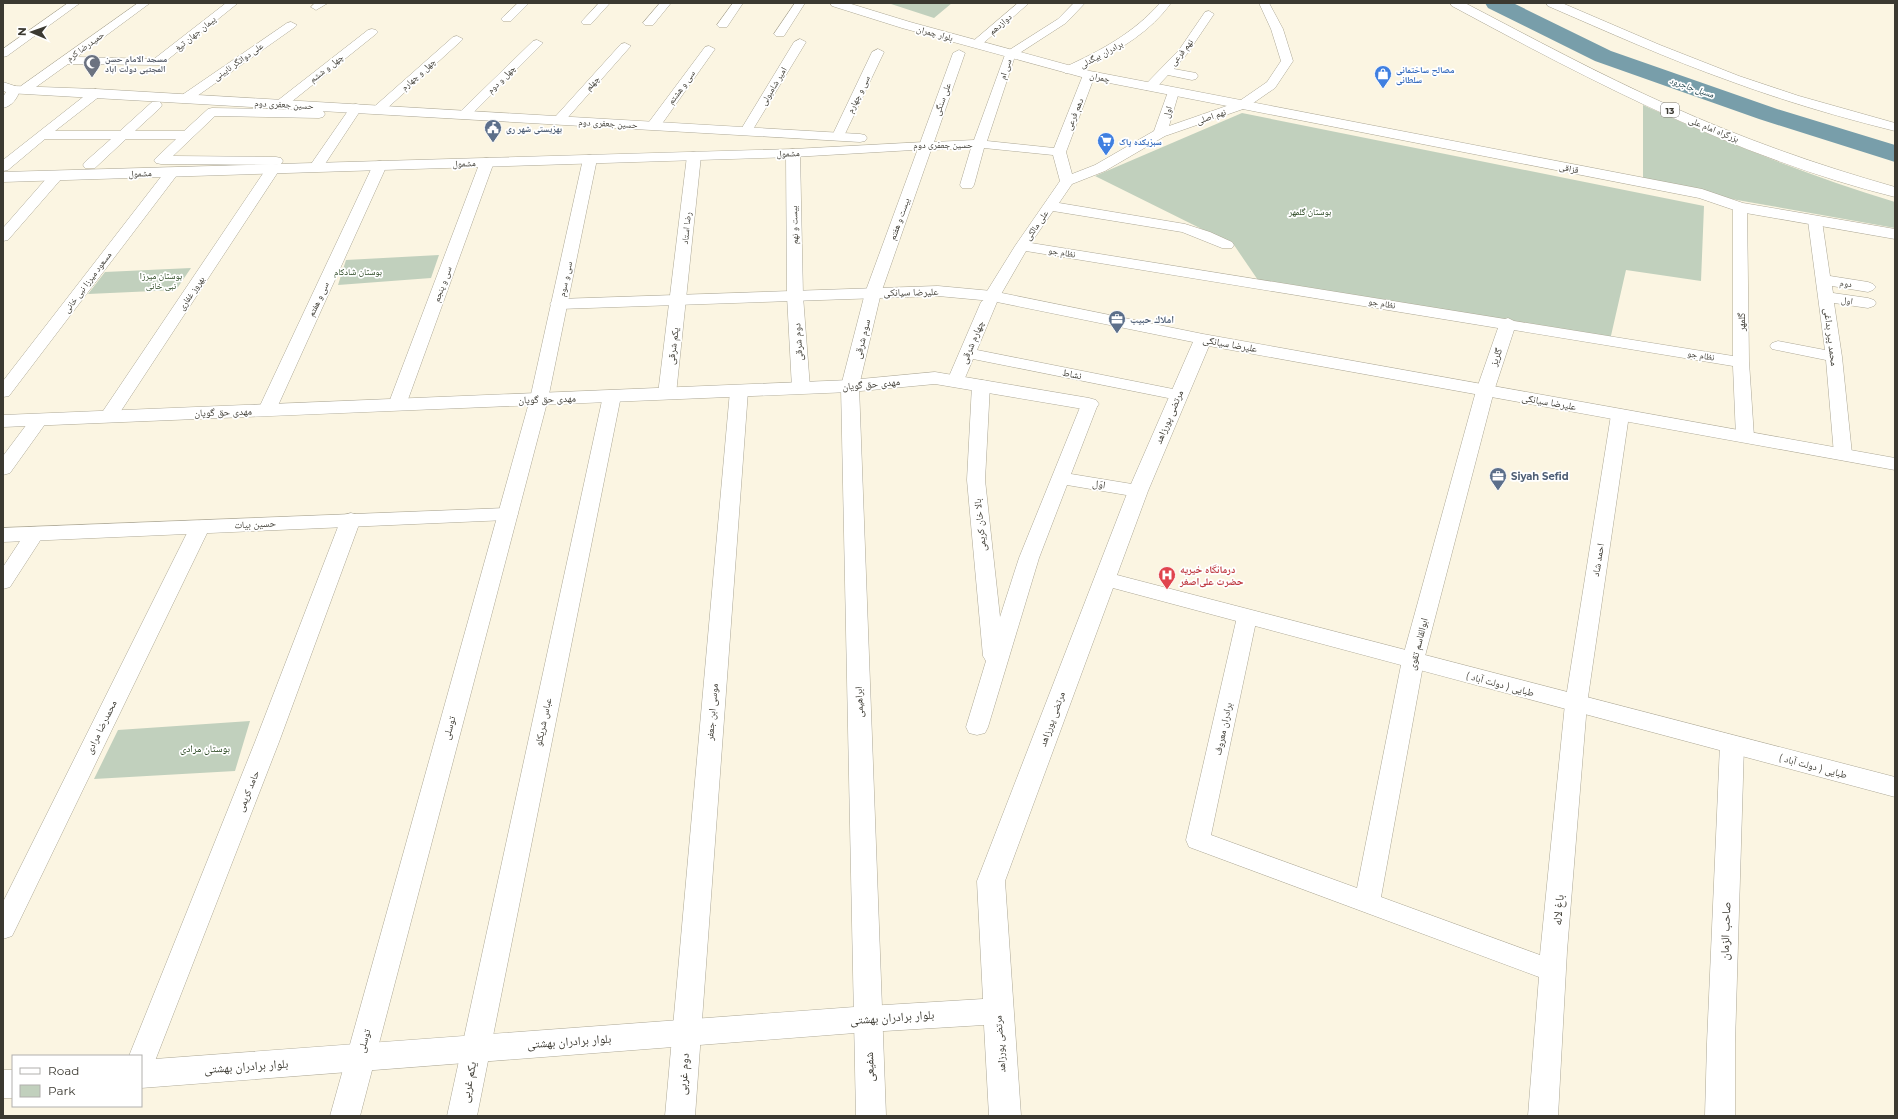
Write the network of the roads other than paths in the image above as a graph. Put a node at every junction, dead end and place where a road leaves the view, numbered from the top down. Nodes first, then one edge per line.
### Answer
1 (75, 3) edge
2 (145, 3) edge
3 (233, 3) edge
4 (524, 3) edge
5 (605, 3) edge
6 (666, 3) edge
7 (738, 3) edge
8 (800, 3) edge
9 (836, 3) edge
10 (863, 3) edge
11 (1024, 3) edge
12 (1080, 3) edge
13 (1166, 3) edge
14 (1264, 3) edge
15 (1456, 3) edge
16 (1552, 3) edge
17 (1209, 14) dead end
18 (507, 19) dead end
19 (587, 22) dead end
20 (649, 23) dead end
21 (291, 25) dead end
22 (723, 25) dead end
23 (372, 32) dead end
24 (780, 34) dead end
25 (457, 39) dead end
26 (959, 39) junction
27 (800, 42) dead end
28 (537, 43) dead end
29 (976, 44) junction
30 (625, 46) dead end
31 (709, 49) dead end
32 (878, 52) dead end
33 (959, 53) dead end
34 (3, 54) edge
35 (1010, 54) junction
36 (67, 60) junction
37 (1069, 70) junction
38 (1165, 71) junction
39 (1089, 75) junction
40 (1192, 76) dead end
41 (1150, 87) junction
42 (13, 88) edge
43 (1173, 92) junction
44 (96, 93) junction
45 (186, 98) junction
46 (3, 104) edge
47 (281, 104) junction
48 (156, 105) dead end
49 (1242, 105) junction
50 (356, 108) junction
51 (379, 109) junction
52 (319, 114) dead end
53 (465, 114) junction
54 (559, 120) junction
55 (654, 125) junction
56 (1895, 126) edge
57 (746, 131) junction
58 (1160, 133) junction
59 (42, 135) junction
60 (122, 135) junction
61 (187, 135) junction
62 (838, 136) junction
63 (979, 144) junction
64 (925, 146) junction
65 (1059, 152) junction
66 (793, 153) junction
67 (694, 156) junction
68 (590, 159) junction
69 (487, 162) junction
70 (90, 165) dead end
71 (274, 165) junction
72 (380, 165) junction
73 (3, 167) edge
74 (316, 167) junction
75 (172, 172) junction
76 (58, 175) junction
77 (3, 177) edge
78 (1067, 181) junction
79 (967, 186) dead end
80 (1895, 192) edge
81 (1050, 206) junction
82 (1740, 207) junction
83 (1815, 221) junction
84 (1895, 234) edge
85 (3, 237) edge
86 (1227, 245) dead end
87 (1022, 246) junction
88 (1824, 280) junction
89 (1868, 287) dead end
90 (873, 293) junction
91 (796, 296) junction
92 (1826, 297) junction
93 (679, 299) junction
94 (991, 299) junction
95 (1868, 303) dead end
96 (560, 304) junction
97 (1508, 323) junction
98 (1203, 339) junction
99 (1778, 346) dead end
100 (967, 353) junction
101 (1834, 357) junction
102 (1741, 362) junction
103 (956, 381) junction
104 (981, 385) junction
105 (850, 386) junction
106 (801, 388) junction
107 (1485, 390) junction
108 (739, 391) junction
109 (3, 392) edge
110 (667, 394) junction
111 (1178, 394) junction
112 (612, 396) junction
113 (539, 399) junction
114 (1089, 404) joint
115 (397, 405) junction
116 (267, 410) junction
117 (1620, 415) junction
118 (108, 417) junction
119 (39, 420) junction
120 (3, 421) edge
121 (1745, 437) junction
122 (1843, 454) junction
123 (1895, 464) edge
124 (3, 469) edge
125 (1895, 476) edge
126 (1060, 478) junction
127 (1138, 491) junction
128 (507, 514) junction
129 (351, 519) junction
130 (200, 527) junction
131 (35, 533) junction
132 (3, 535) edge
133 (1104, 579) junction
134 (3, 582) edge
135 (1247, 617) junction
136 (1413, 660) junction
137 (995, 664) junction
138 (1576, 704) junction
139 (977, 727) dead end
140 (1732, 745) junction
141 (1895, 788) edge
142 (1367, 901) junction
143 (3, 928) edge
144 (1553, 971) junction
145 (998, 1011) junction
146 (868, 1018) junction
147 (686, 1032) junction
148 (475, 1048) junction
149 (360, 1057) junction
150 (142, 1058) edge
151 (142, 1074) edge
152 (345, 1116) edge
153 (462, 1116) edge
154 (680, 1116) edge
155 (871, 1116) edge
156 (1005, 1116) edge
157 (1543, 1116) edge
158 (1720, 1116) edge

1 - 34 street
2 - 36 street, حمیدرضا کرم
3 - 36 street, پیمان جهان تیغ
4 - 18 street
5 - 19 street
6 - 20 street
7 - 22 street
8 - 24 street
9 - 26 main road, بلوار چمران
10 - 26 main road, بلوار چمران
11 - 29 street, دوازدهم
12 - 35 street, سی ام
13 - 37 street, برادران بیگدلی
14 - 49 street, نهم اصلی
15 - 80 main road, بزرگراه امام علی / 13
16 - 56 main road
17 - 38 street, نهم فرعی
21 - 45 street, علی دواتگر نایینی
23 - 47 street, چهل و ششم
25 - 51 street, چهل و چهارم
26 - 29 main road, چمران
27 - 57 street, امیر شامبولی
28 - 53 street, چهل و دوم
29 - 35 main road, چمران
30 - 54 street, چهلم
31 - 55 street, سی و هشتم
32 - 62 street, سی و چهارم
33 - 64 street, علی سنگی
35 - 37 main road, چمران
35 - 63 street, سی ام
36 - 42 street, حمیدرضا کرم
37 - 39 main road, چمران
38 - 40 street
38 - 41 street, نهم فرعی
39 - 41 main road, چمران
39 - 65 street, دهم فرعی
41 - 43 main road, چمران
42 - 44 main road, حسین جعفری دوم
42 - 46 main road
43 - 49 main road, چمران
43 - 58 street, اول
44 - 45 main road, حسین جعفری دوم
44 - 59 street
45 - 47 main road, حسین جعفری دوم
47 - 50 main road, حسین جعفری دوم
48 - 60 street
49 - 58 street, نهم اصلی
49 - 82 main road, قزاقی
50 - 51 main road, حسین جعفری دوم
50 - 74 street
51 - 53 main road, حسین جعفری دوم
52 - 61 street
53 - 54 main road, حسین جعفری دوم
54 - 55 main road, حسین جعفری دوم
55 - 57 main road, حسین جعفری دوم
57 - 62 main road, حسین جعفری دوم
58 - 78 street, نهم اصلی
59 - 60 street
59 - 73 street
60 - 61 street
60 - 70 street
61 - 71 street
62 - 64 main road, حسین جعفری دوم
63 - 64 street, حسین جعفری دوم
63 - 65 street, حسین جعفری دوم
63 - 79 street, سی ام
64 - 66 main road, مشمول
64 - 90 street, بیست و هفتم
65 - 78 street
66 - 67 main road, مشمول
66 - 91 street, بیست و نهم
67 - 68 main road, مشمول
67 - 93 street, رضا استاد
68 - 69 main road, مشمول
68 - 96 street, سی و سوم
69 - 72 main road, مشمول
69 - 115 street, سی و پنجم
71 - 74 main road, مشمول
71 - 75 main road, مشمول
71 - 118 street, بهروز غفاری
72 - 74 main road, مشمول
72 - 116 street, سی و هفتم
75 - 76 main road, مشمول
75 - 109 street, مسعود میرزا نبی خانی
76 - 77 main road, مشمول
76 - 85 street
78 - 81 street, علی مالکی
81 - 86 street
81 - 87 street, علی مالکی
82 - 83 main road, قزاقی
82 - 102 street, گلمهر
83 - 84 main road, قزاقی
83 - 88 street, محمد پیر بداغی
87 - 94 street, علی مالکی
87 - 97 street, نظام جو
88 - 89 street, دوم
88 - 92 street, محمد پیر بداغی
90 - 91 main road, علیرضا سیانکی
90 - 94 main road, علیرضا سیانکی
90 - 105 street, سوم شرقی
91 - 93 main road, علیرضا سیانکی
91 - 106 street, دوم شرقی
92 - 95 street, اول
92 - 101 street, محمد پیر بداغی
93 - 96 main road, علیرضا سیانکی
93 - 110 street, یکم شرقی
94 - 98 main road, علیرضا سیانکی
94 - 100 street, چهارم شرقی
96 - 113 street, سی و سوم
97 - 102 street, نظام جو
97 - 107 street, گلریز
98 - 107 main road, علیرضا سیانکی
98 - 111 main road, مرتضی پورزاهد
99 - 101 street
100 - 103 street, چهارم شرقی
100 - 111 street, نشاط
101 - 122 street, محمد پیر بداغی
102 - 121 street, گلمهر
103 - 104 main road, مهدی حق گویان
103 - 105 main road, مهدی حق گویان
104 - 114 main road, مهدی حق گویان
104 - 137 street, بالا خان کریمی
105 - 106 main road, مهدی حق گویان
105 - 146 street, ابراهیمی
106 - 108 main road, مهدی حق گویان
107 - 117 main road, علیرضا سیانکی
107 - 136 street, ابوالقاسم تقوی
108 - 110 main road, مهدی حق گویان
108 - 147 street, موسی ابن جعفر
110 - 112 main road, مهدی حق گویان
111 - 127 main road, مرتضی پورزاهد
112 - 113 main road, مهدی حق گویان
112 - 148 street, عباس شریکلو
113 - 115 main road, مهدی حق گویان
113 - 128 street, توسلی
114 - 126 street, بالا خان کریمی
115 - 116 main road, مهدی حق گویان
116 - 118 main road, مهدی حق گویان
117 - 121 main road, علیرضا سیانکی
117 - 138 street, احمد شاد
118 - 119 main road, مهدی حق گویان
119 - 120 main road, مهدی حق گویان
119 - 124 street
121 - 122 main road, علیرضا سیانکی
122 - 123 main road, علیرضا سیانکی
122 - 125 main road
126 - 127 street, اوّل
126 - 137 street, بالا خان کریمی
127 - 133 main road, مرتضی پورزاهد
128 - 129 main road, حسین بیات
128 - 149 street, توسلی
129 - 130 main road, حسین بیات
129 - 150 street, حامد کریمی
130 - 131 main road, حسین بیات
130 - 143 street, محمدرضا مرادی
131 - 132 main road, حسین بیات
131 - 134 street
133 - 135 main road, طبایی ( دولت آباد )
133 - 145 main road, مرتضی پورزاهد
135 - 136 main road, طبایی ( دولت آباد )
135 - 142 street, برادران معروف
136 - 138 main road, طبایی ( دولت آباد )
136 - 142 street, ابوالقاسم تقوی
137 - 139 street, بالا خان کریمی
138 - 140 main road, طبایی ( دولت آباد )
138 - 144 street, باغ لاله
140 - 141 main road, طبایی ( دولت آباد )
140 - 158 street, صاحب الزمان
142 - 144 street
144 - 157 street, باغ لاله
145 - 146 main road, بلوار برادران بهشتی
145 - 156 main road, مرتضی پورزاهد
146 - 147 main road, بلوار برادران بهشتی
146 - 155 street, شفیعی
147 - 148 main road, بلوار برادران بهشتی
147 - 154 street, دوم غربی
148 - 149 main road, بلوار برادران بهشتی
148 - 153 street, یکم غربی
149 - 151 main road, بلوار برادران بهشتی
149 - 152 street, توسلی

